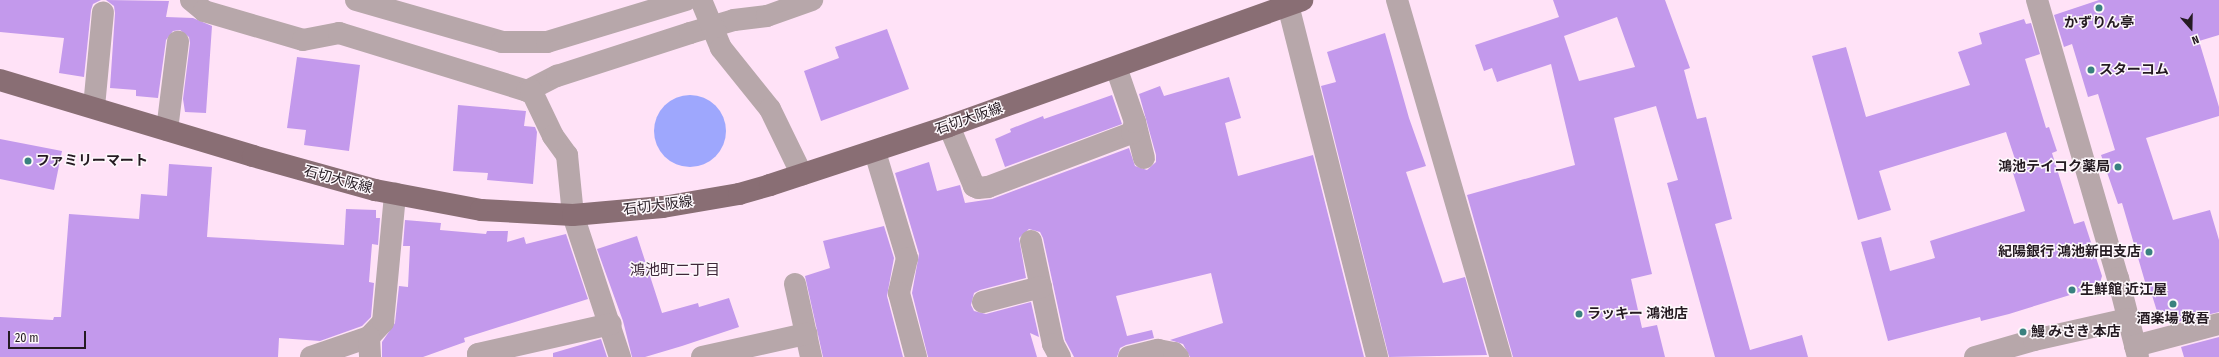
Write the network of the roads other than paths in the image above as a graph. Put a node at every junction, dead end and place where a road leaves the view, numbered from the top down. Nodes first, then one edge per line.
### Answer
1 (191, 0) edge
2 (356, 0) edge
3 (686, 0) edge
4 (701, 0) edge
5 (812, 0) edge
6 (1396, 0) edge
7 (2037, 0) edge
8 (1295, 3) edge
9 (103, 12) dead end
10 (711, 27) junction
11 (178, 42) dead end
12 (1116, 67) junction
13 (0, 80) edge
14 (531, 90) junction
15 (94, 107) junction
16 (1135, 122) junction
17 (949, 126) junction
18 (167, 130) junction
19 (875, 152) junction
20 (1144, 158) dead end
21 (802, 175) junction
22 (395, 194) junction
23 (573, 215) junction
24 (1031, 241) dead end
25 (795, 284) dead end
26 (1041, 287) junction
27 (982, 302) dead end
28 (2128, 319) junction
29 (611, 324) junction
30 (2219, 324) edge
31 (806, 334) junction
32 (369, 347) edge
33 (2137, 352) edge
34 (311, 357) edge
35 (479, 357) edge
36 (620, 357) edge
37 (702, 357) edge
38 (811, 357) edge
39 (916, 357) edge
40 (1060, 357) edge
41 (1129, 357) edge
42 (1178, 357) edge
43 (1376, 357) edge
44 (1501, 357) edge
45 (1975, 357) edge

1 - 14 street
2 - 3 street
4 - 10 street
5 - 10 street
6 - 44 street
7 - 28 street
8 - 12 main road, 石切大阪線
8 - 43 street
9 - 15 street
10 - 14 street
10 - 21 street
11 - 18 street
12 - 16 street
12 - 17 main road, 石切大阪線
13 - 15 main road, 石切大阪線
14 - 23 street
15 - 18 main road, 石切大阪線
16 - 17 street
16 - 20 street
17 - 19 main road, 石切大阪線
18 - 22 main road, 石切大阪線
19 - 21 main road, 石切大阪線
19 - 39 street
21 - 23 main road, 石切大阪線
22 - 23 main road, 石切大阪線
22 - 32 street
23 - 29 street
24 - 26 street
25 - 31 street
26 - 27 street
26 - 40 street
28 - 33 street
28 - 45 street
29 - 35 street
29 - 36 street
30 - 33 street
31 - 37 street
31 - 38 street
32 - 34 street
41 - 42 street

